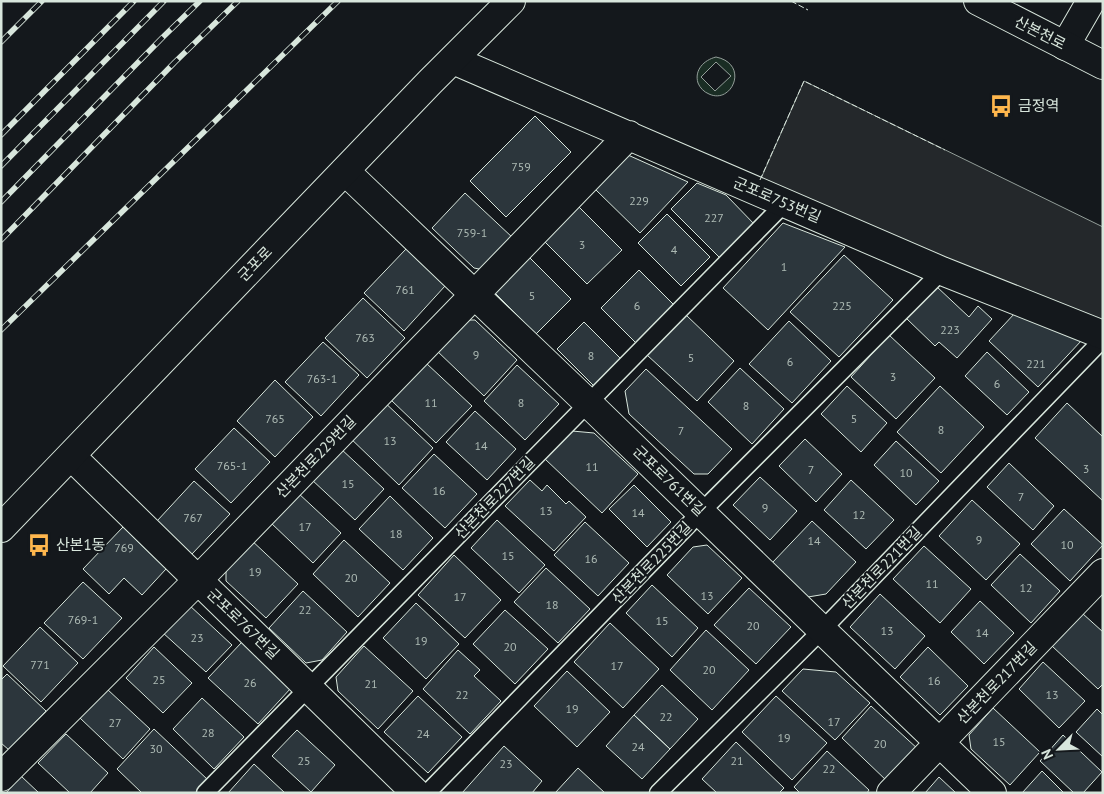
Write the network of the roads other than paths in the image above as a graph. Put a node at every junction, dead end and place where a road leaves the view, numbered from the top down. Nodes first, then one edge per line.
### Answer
1 (511, 1) edge
2 (978, 1) edge
3 (1092, 1) edge
4 (1065, 46) junction
5 (453, 60) junction
6 (1103, 65) edge
7 (629, 135) junction
8 (345, 171) junction
9 (784, 203) junction
10 (942, 271) junction
11 (474, 294) junction
12 (1103, 335) edge
13 (1103, 339) edge
14 (588, 402) junction
15 (71, 456) junction
16 (701, 512) junction
17 (1, 528) edge
18 (1103, 573) edge
19 (198, 580) junction
20 (822, 630) junction
21 (309, 688) junction
22 (940, 742) junction
23 (1, 777) edge
24 (205, 793) edge
25 (416, 793) edge
26 (427, 793) edge
27 (658, 793) edge
28 (891, 793) edge
29 (992, 793) edge

1 - 5 street, 군포로
2 - 4 street, 산본천로
3 - 4 street
4 - 6 street, 산본천로
5 - 7 street, 군포로753번길
5 - 8 street, 군포로
7 - 9 street, 군포로753번길
7 - 11 street, 산본천로229번길
8 - 11 street, 군포로761번길
8 - 15 street, 군포로
9 - 10 street, 군포로753번길
9 - 14 lane, 산본천로227번길
10 - 12 street, 군포로753번길
10 - 16 lane, 산본천로225번길
11 - 14 street, 군포로761번길
11 - 19 street, 산본천로229번길
13 - 20 lane, 산본천로221번길
14 - 16 street, 군포로761번길
14 - 21 lane, 산본천로227번길
15 - 17 street, 군포로
15 - 19 street, 군포로767번길
16 - 20 street, 군포로761번길
16 - 26 lane, 산본천로225번길
18 - 22 street, 산본천로217번길
19 - 21 street, 군포로767번길
19 - 23 street, 산본천로229번길
20 - 22 street, 군포로761번길
20 - 27 lane, 산본천로221번길
21 - 24 lane, 산본천로227번길
21 - 25 street, 군포로767번길
22 - 28 street, 산본천로217번길
22 - 29 street, 군포로761번길

